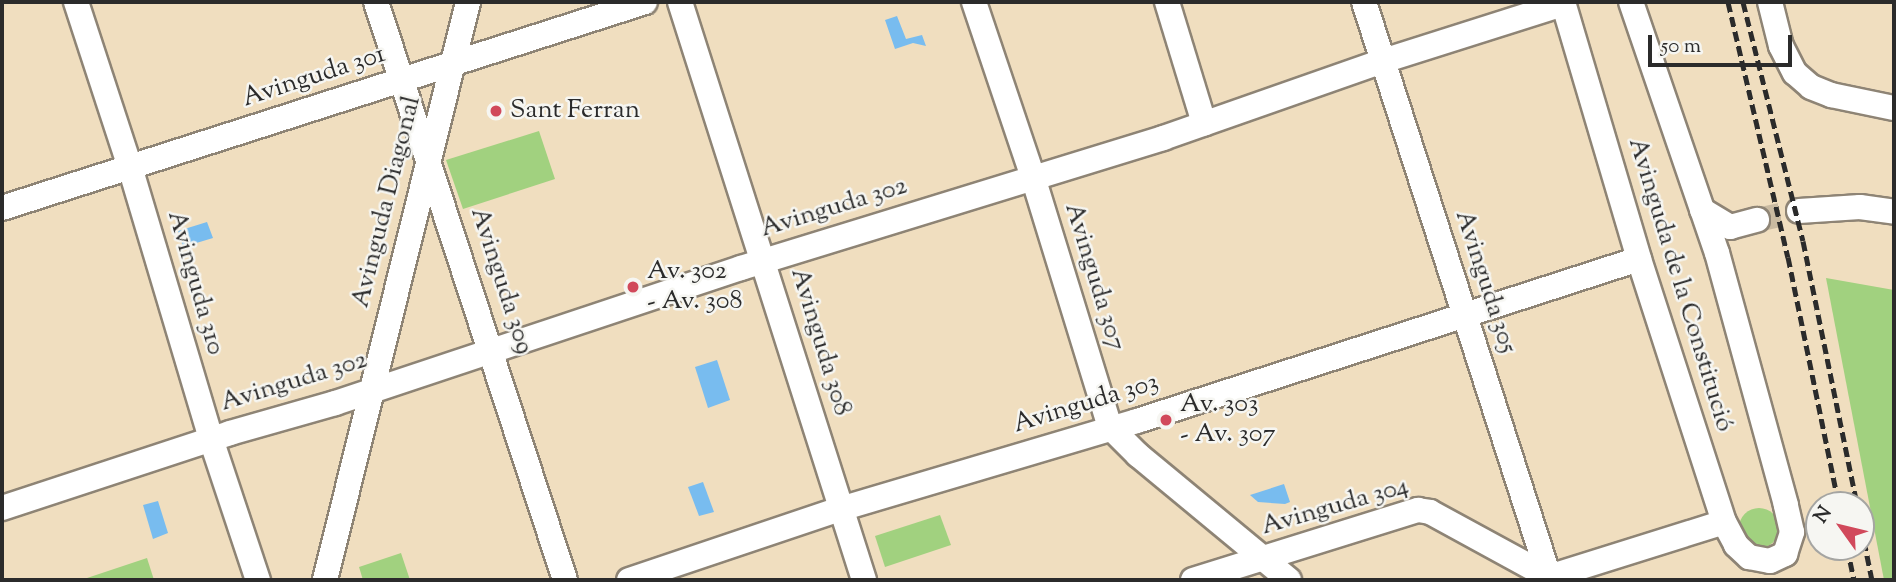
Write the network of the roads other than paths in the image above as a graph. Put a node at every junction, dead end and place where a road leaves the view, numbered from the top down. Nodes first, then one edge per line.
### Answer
1 (76, 2) edge
2 (376, 2) edge
3 (468, 2) edge
4 (645, 2) edge
5 (680, 2) edge
6 (974, 2) edge
7 (1167, 2) edge
8 (1364, 2) edge
9 (1630, 2) edge
10 (1770, 2) edge
11 (1563, 3) edge
12 (1383, 61) junction
13 (453, 63) junction
14 (402, 80) junction
15 (1894, 108) edge
16 (1204, 123) junction
17 (429, 154) junction
18 (131, 167) junction
19 (1033, 177) junction
20 (2, 208) edge
21 (1702, 210) junction
22 (1798, 211) tunnel mouth
23 (1894, 212) edge
24 (1756, 220) tunnel mouth
25 (1730, 227) junction
26 (1717, 253) junction
27 (1639, 259) junction
28 (764, 261) junction
29 (1465, 314) junction
30 (491, 349) junction
31 (371, 389) junction
32 (1110, 427) junction
33 (211, 439) junction
34 (2, 508) edge
35 (840, 509) junction
36 (1724, 522) junction
37 (1263, 558) junction
38 (1773, 571) edge
39 (1550, 579) edge
40 (258, 580) edge
41 (325, 580) edge
42 (565, 580) edge
43 (629, 580) edge
44 (864, 580) edge
45 (1193, 580) edge
46 (1289, 580) edge

1 - 18 street, Avinguda 310
2 - 14 street, Avinguda 309
3 - 13 street, Avinguda Diagonal
4 - 13 street, Avinguda 301
5 - 28 street, Avinguda 308
6 - 19 street, Avinguda 307
7 - 16 street
8 - 12 street, Avinguda 305
9 - 21 street, Avinguda de la Constitució
10 - 15 street
11 - 12 street, Avinguda 302
11 - 27 street, Avinguda de la Constitució
12 - 16 street, Avinguda 302
12 - 29 street, Avinguda 305
13 - 14 street, Avinguda 301
13 - 17 street, Avinguda Diagonal
14 - 17 street, Avinguda 309
14 - 18 street, Avinguda 301
16 - 19 street, Avinguda 302
17 - 30 street, Avinguda 309
17 - 31 street, Avinguda Diagonal
18 - 20 street, Avinguda 301
18 - 33 street, Avinguda 310
19 - 28 street, Avinguda 302
19 - 32 street, Avinguda 307
21 - 25 street
21 - 26 street, Avinguda de la Constitució
22 - 23 street
24 - 25 street
25 - 26 street
26 - 38 street, Avinguda de la Constitució
27 - 29 street, Avinguda 303
27 - 36 street, Avinguda de la Constitució
28 - 30 street, Avinguda 302
28 - 35 street, Avinguda 308
29 - 32 street, Avinguda 303
29 - 39 street, Avinguda 305
30 - 31 street, Avinguda 302
30 - 42 street, Avinguda 309
31 - 33 street, Avinguda 302
31 - 41 street, Avinguda Diagonal
32 - 35 street, Avinguda 303
32 - 37 street, Avinguda 307
33 - 34 street, Avinguda 302
33 - 40 street, Avinguda 310
35 - 43 street, Avinguda 303
35 - 44 street, Avinguda 308
36 - 38 street, Avinguda de la Constitució
36 - 39 street
37 - 39 street, Avinguda 304
37 - 45 street, Avinguda 304
37 - 46 street, Avinguda 307

